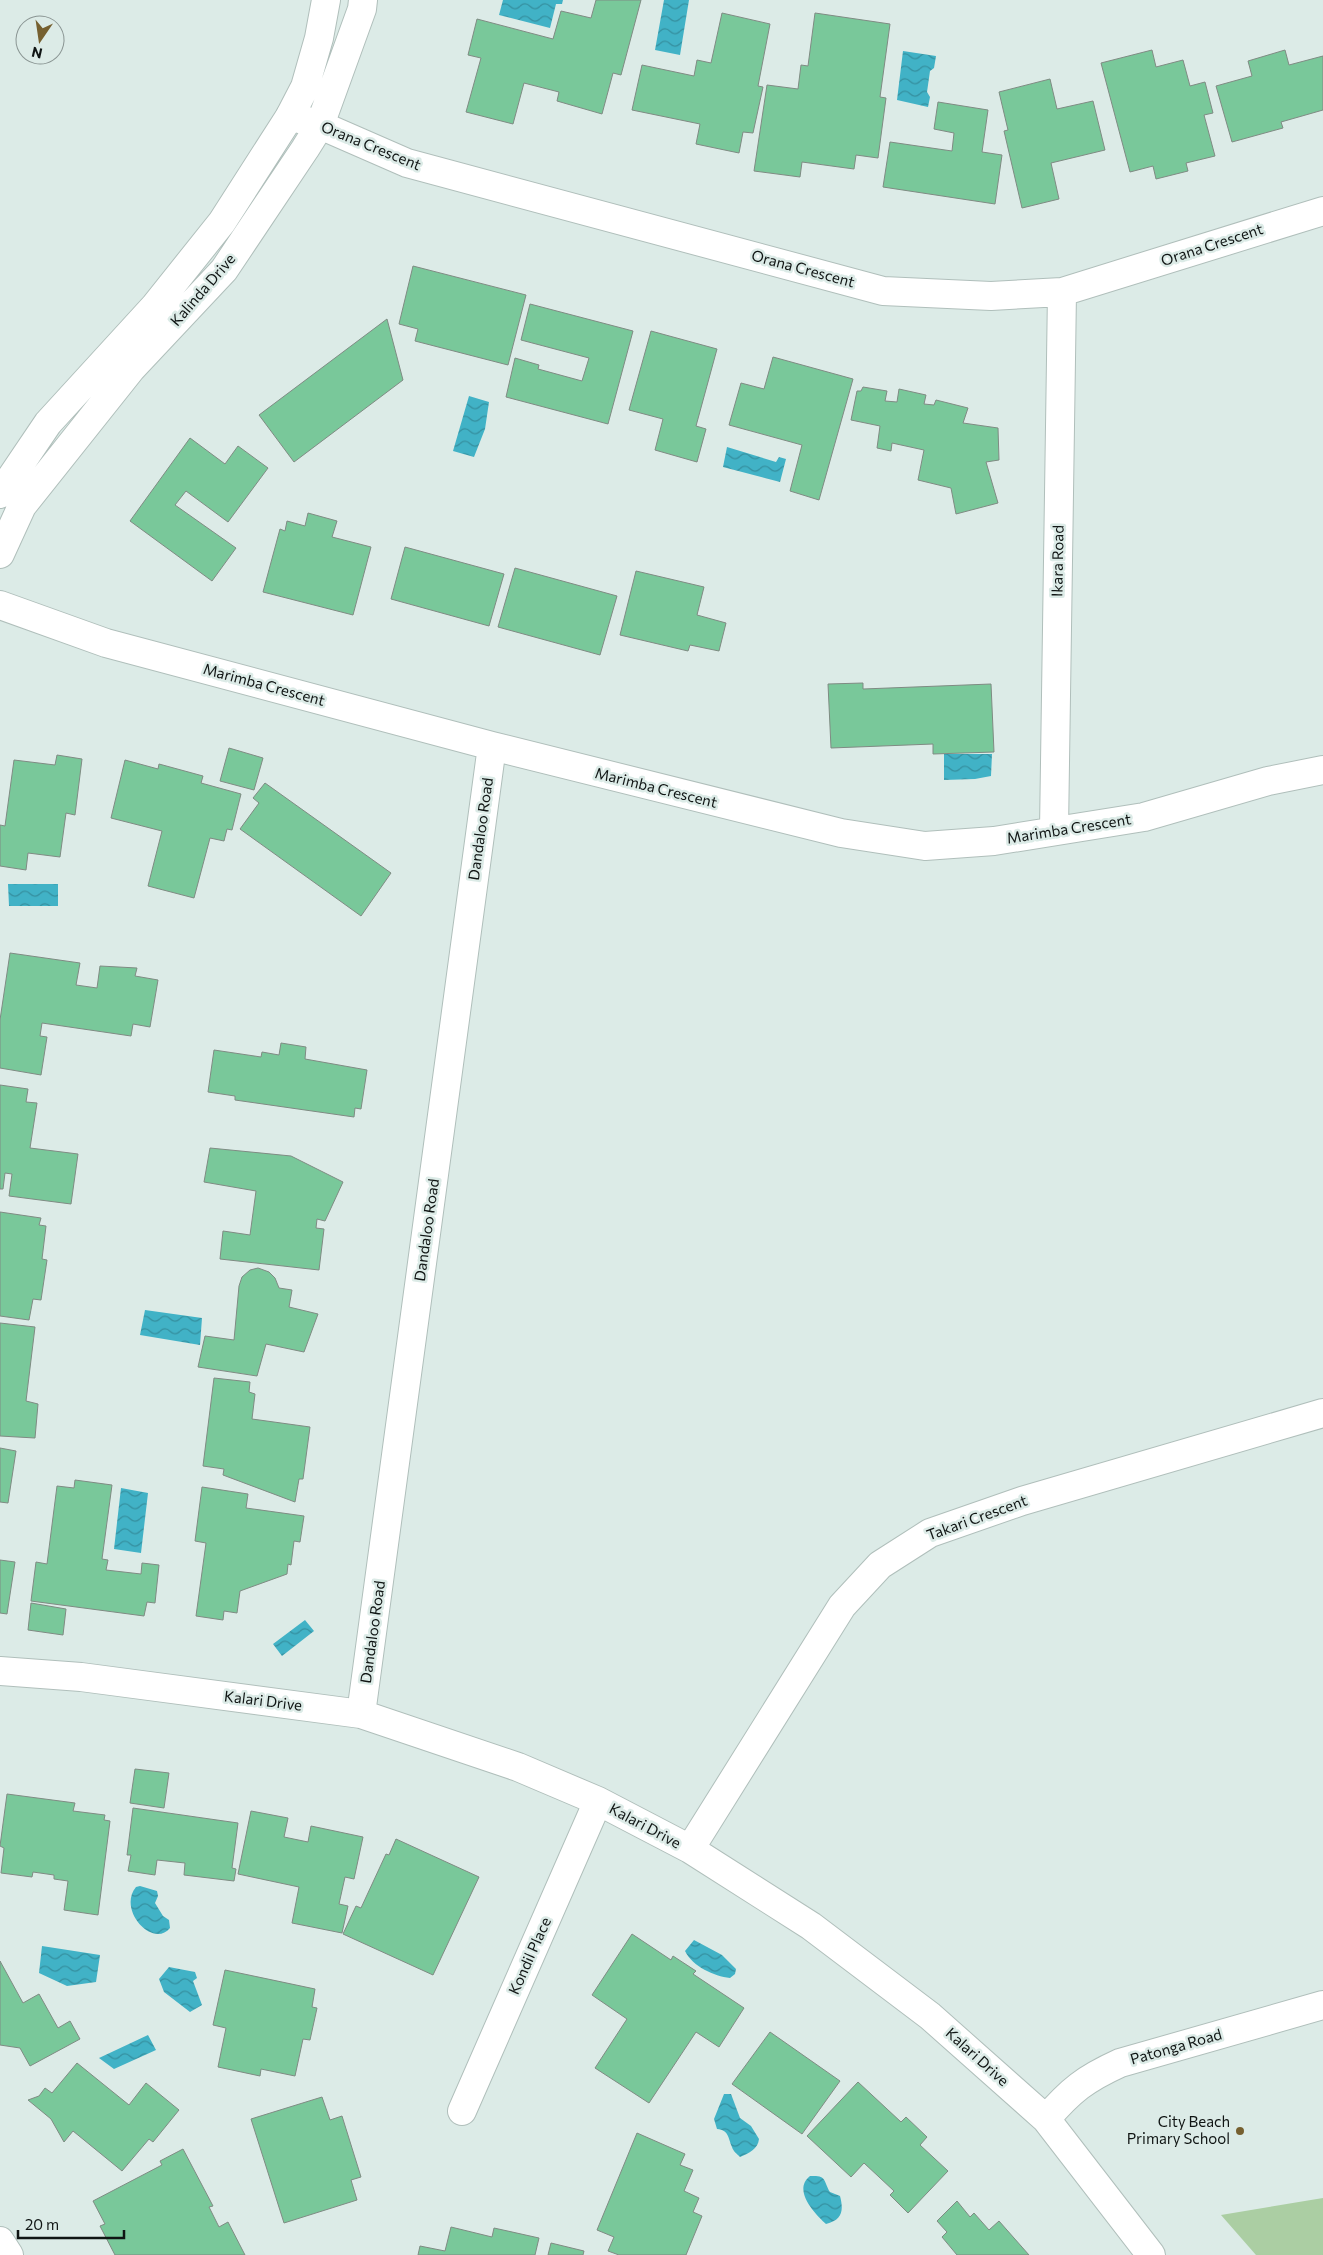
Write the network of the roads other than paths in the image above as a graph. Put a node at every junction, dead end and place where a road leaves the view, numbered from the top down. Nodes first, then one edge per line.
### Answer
1 (326, 0) edge
2 (363, 0) edge
3 (290, 116) junction
4 (320, 125) junction
5 (1323, 211) edge
6 (1062, 292) junction
7 (0, 494) edge
8 (0, 554) edge
9 (0, 604) edge
10 (492, 746) junction
11 (1323, 770) edge
12 (1054, 830) junction
13 (1323, 1413) edge
14 (0, 1672) edge
15 (362, 1714) junction
16 (598, 1801) junction
17 (690, 1849) junction
18 (1323, 2004) edge
19 (462, 2111) dead end
20 (1046, 2118) junction
21 (0, 2241) edge
22 (9, 2255) edge
23 (1151, 2255) edge

1 - 3 street, Kalinda Drive
2 - 4 street, Kalinda Drive
3 - 4 street, Orana Crescent
3 - 7 street, Kalinda Drive
4 - 6 street, Orana Crescent
4 - 8 street, Kalinda Drive
5 - 6 street, Orana Crescent
6 - 12 street, Ikara Road
9 - 10 street, Marimba Crescent
10 - 12 street, Marimba Crescent
10 - 15 street, Dandaloo Road
11 - 12 street, Marimba Crescent
13 - 17 street, Takari Crescent
14 - 15 street, Kalari Drive
15 - 16 street, Kalari Drive
16 - 17 street, Kalari Drive
16 - 19 street, Kondil Place
17 - 20 street, Kalari Drive
18 - 20 street, Patonga Road
20 - 23 street, Kalari Drive
21 - 22 street

